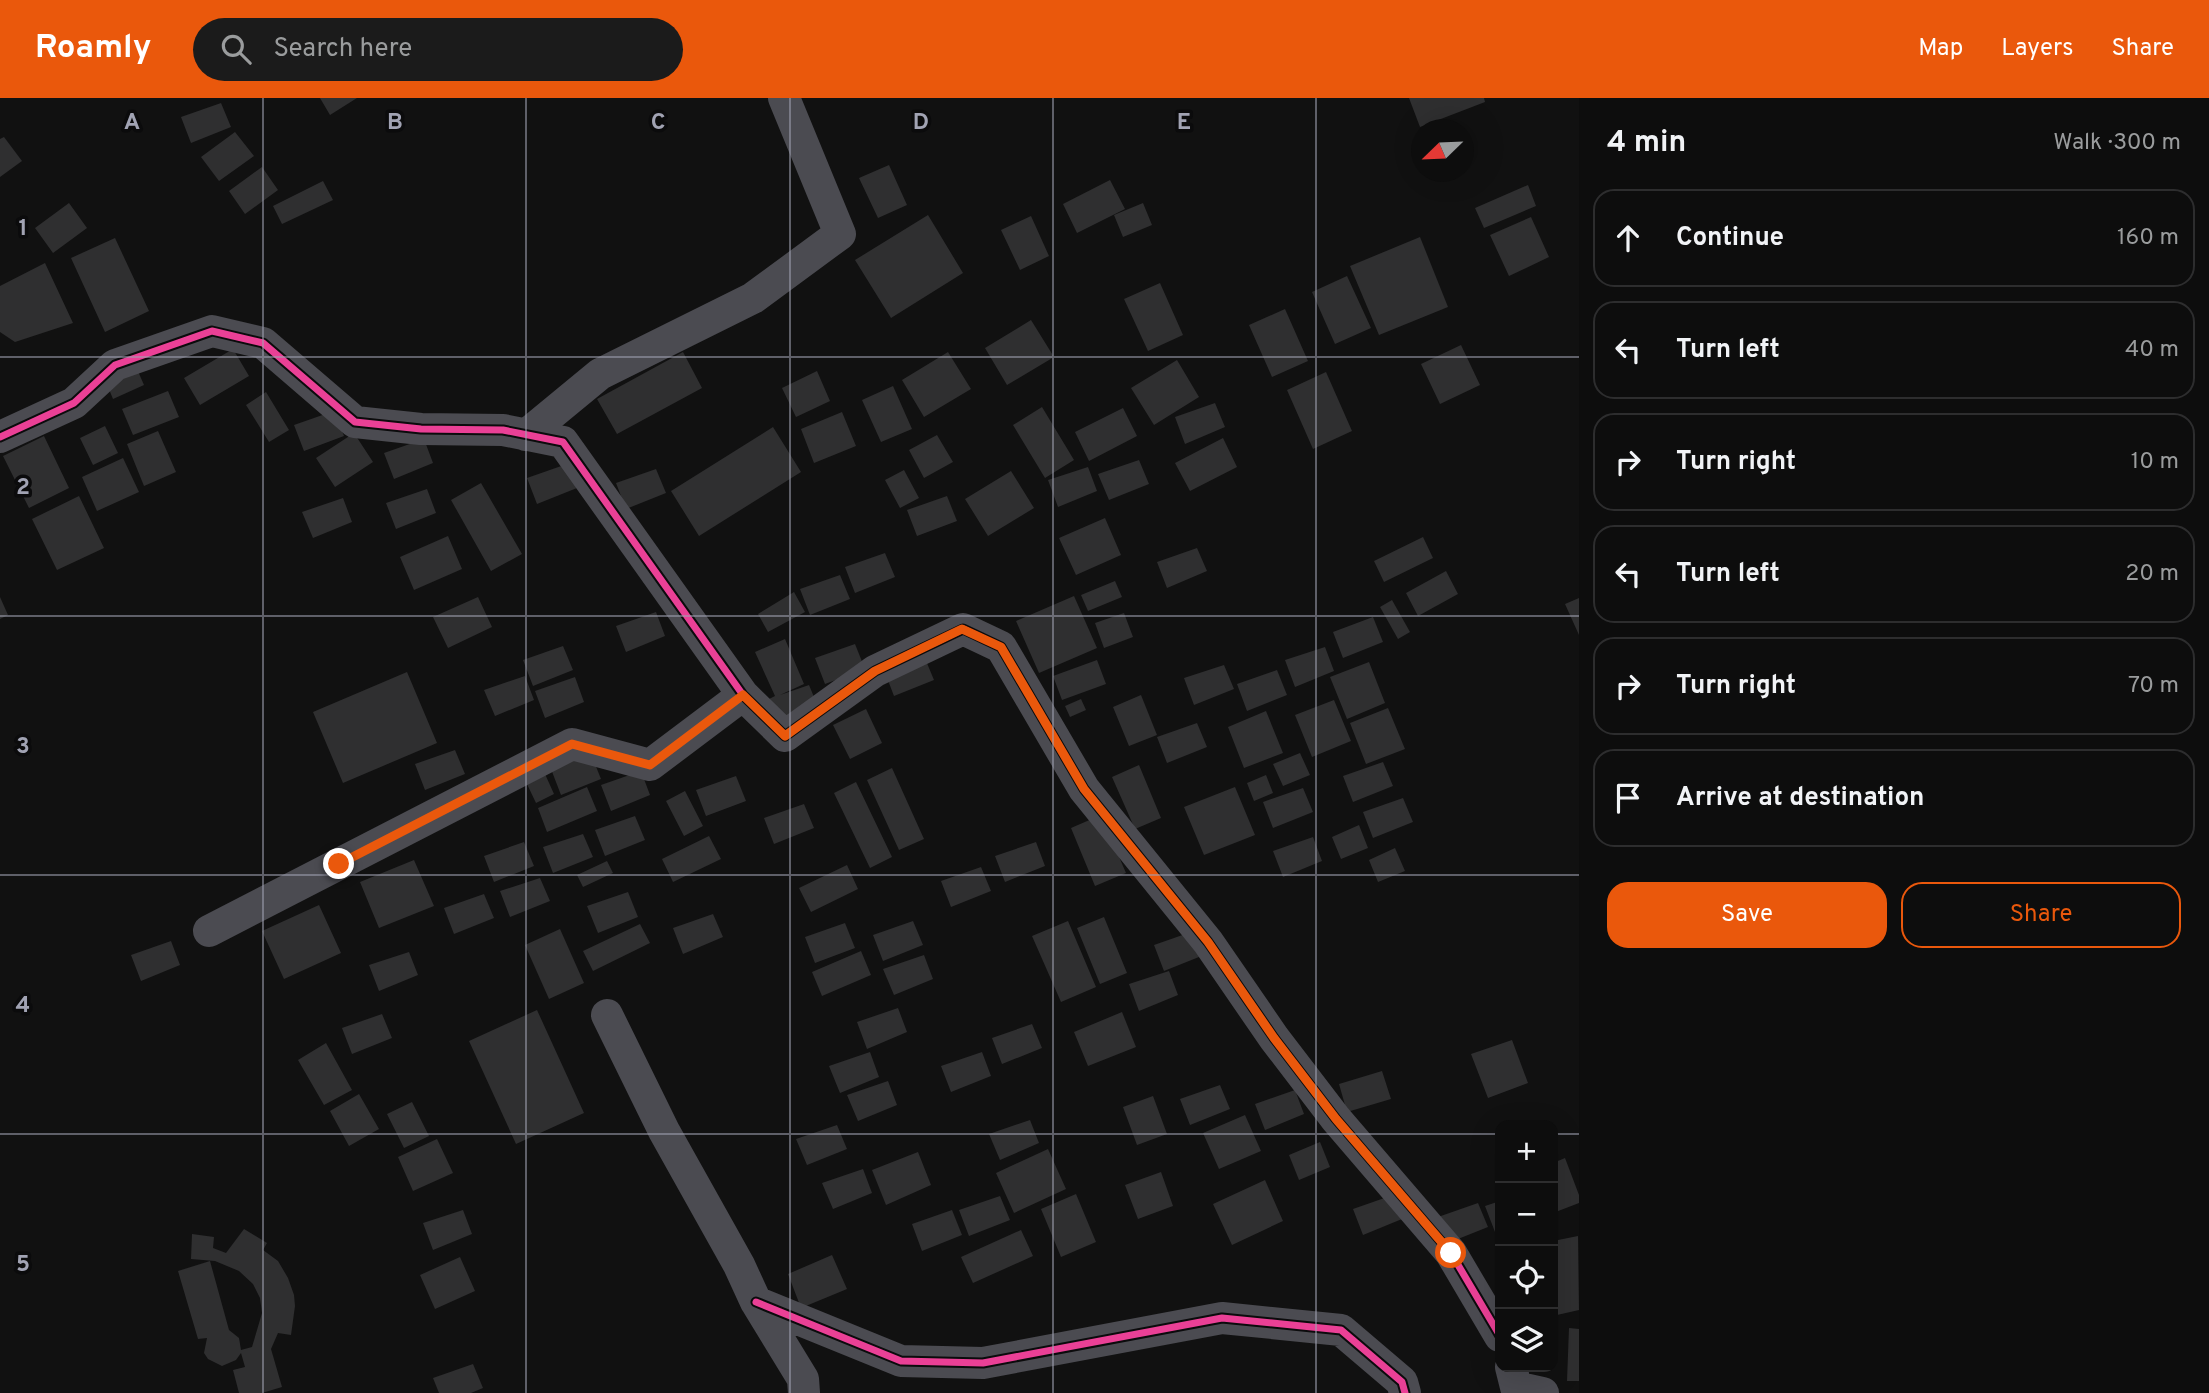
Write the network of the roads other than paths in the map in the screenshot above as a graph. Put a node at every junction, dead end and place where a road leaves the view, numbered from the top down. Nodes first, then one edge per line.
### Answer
1 (783, 98) edge
2 (526, 435) junction
3 (0, 437) edge
4 (743, 695) junction
5 (209, 932) dead end
6 (607, 1015) dead end
7 (756, 1302) junction
8 (1495, 1328) edge
9 (1512, 1372) edge
10 (804, 1393) edge
11 (1405, 1393) edge
12 (1544, 1393) edge

1 - 2 street
2 - 3 street
2 - 4 street
4 - 5 street
4 - 8 street
6 - 7 street
7 - 10 street
7 - 11 street
9 - 12 street

